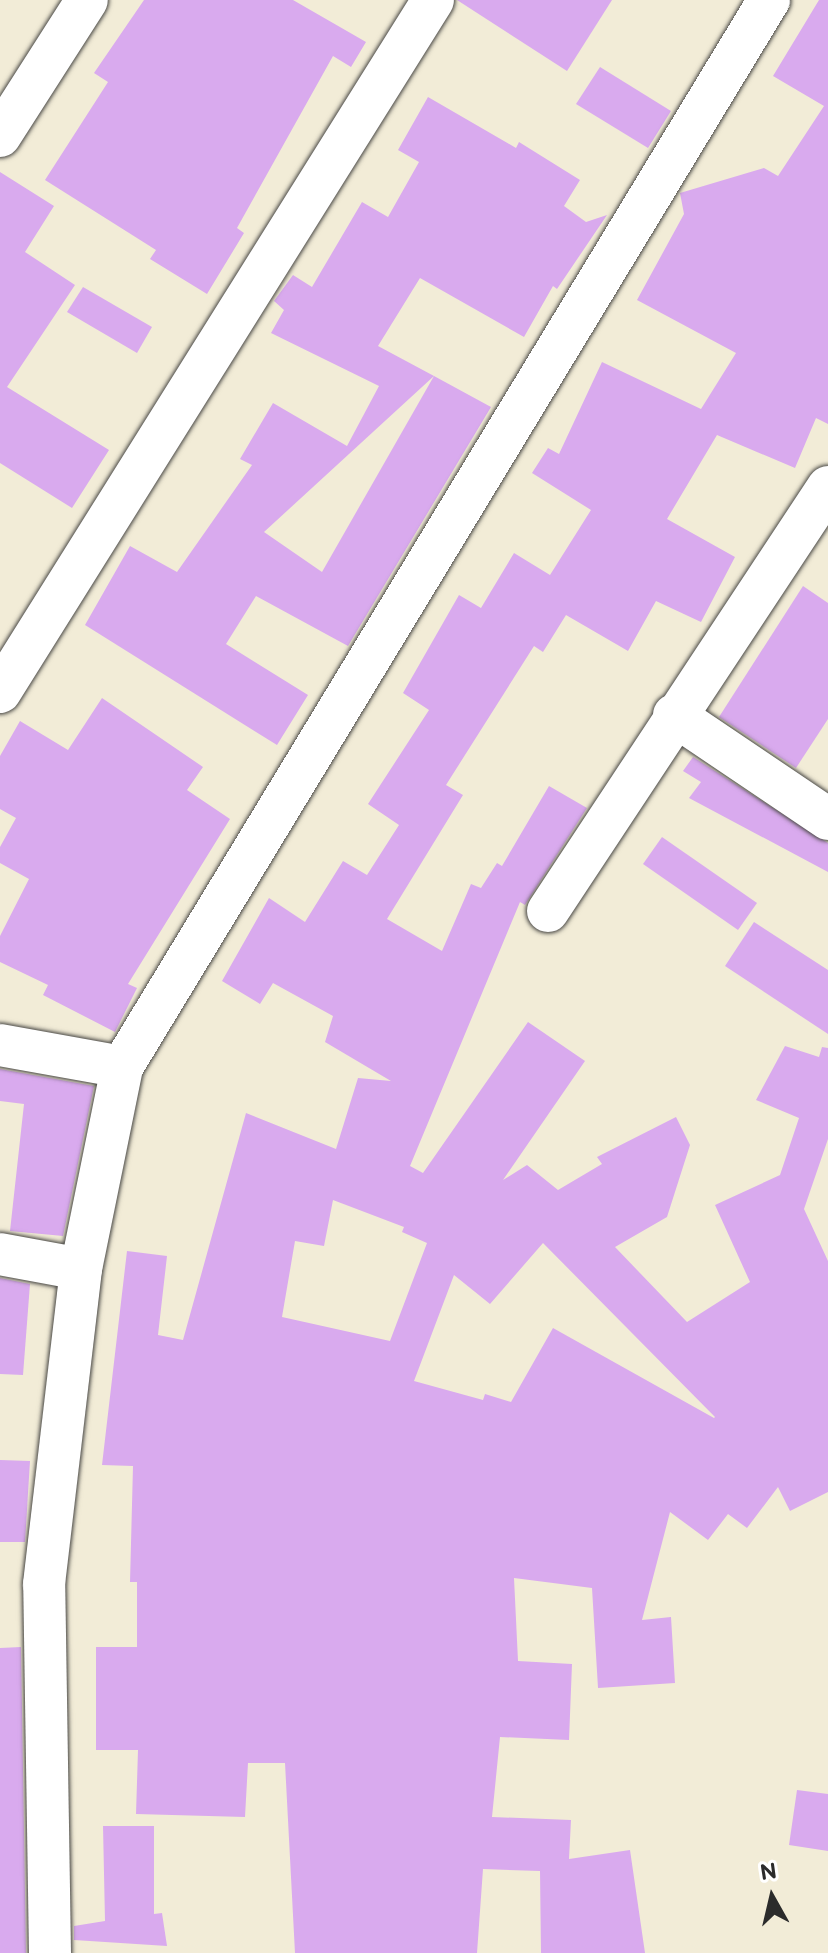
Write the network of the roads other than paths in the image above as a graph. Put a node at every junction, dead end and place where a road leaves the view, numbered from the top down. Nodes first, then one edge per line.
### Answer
1 (87, 0) edge
2 (433, 0) edge
3 (769, 0) edge
4 (0, 136) edge
5 (828, 487) edge
6 (0, 692) edge
7 (674, 715) junction
8 (828, 819) edge
9 (548, 911) dead end
10 (0, 1045) edge
11 (122, 1067) junction
12 (0, 1254) edge
13 (81, 1269) junction
14 (50, 1953) edge

1 - 4 street
2 - 6 street
3 - 11 street
5 - 7 street
7 - 8 street
7 - 9 street
10 - 11 street
11 - 13 street
12 - 13 street
13 - 14 street

